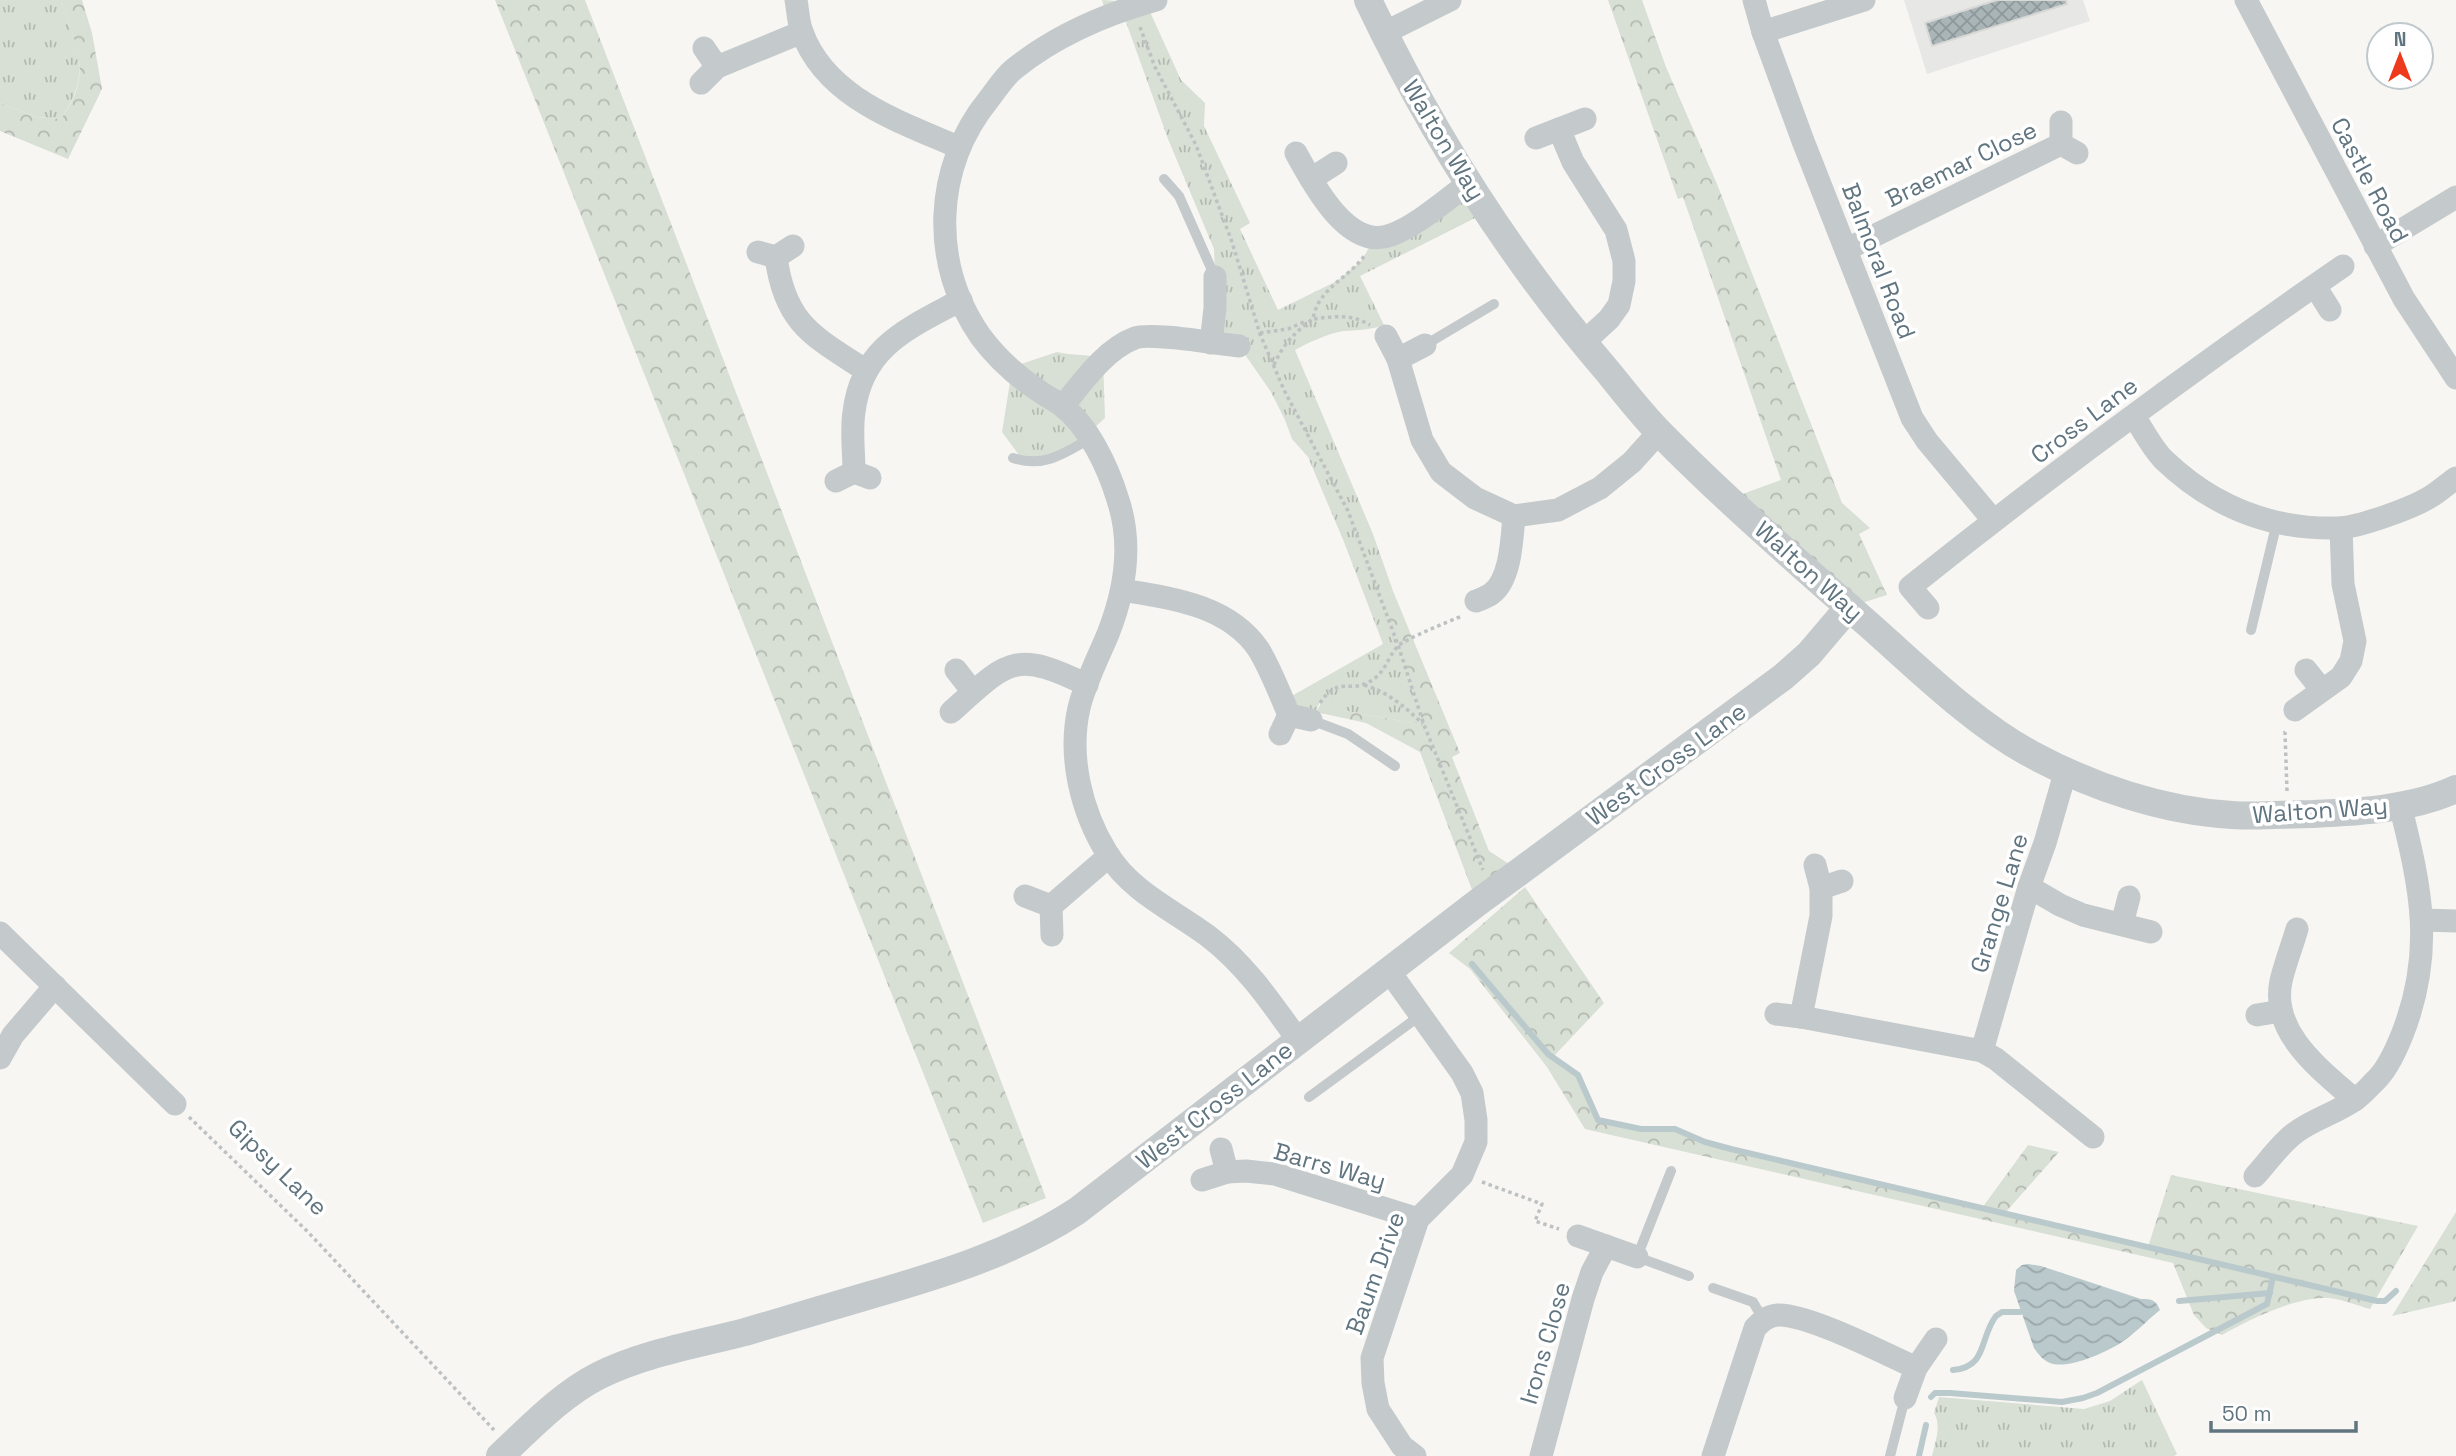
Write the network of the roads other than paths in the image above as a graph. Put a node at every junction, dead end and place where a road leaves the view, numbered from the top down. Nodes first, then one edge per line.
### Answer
1 (796, 0) edge
2 (1156, 0) edge
3 (1368, 0) edge
4 (1450, 0) edge
5 (1754, 0) edge
6 (1864, 0) edge
7 (2246, 0) edge
8 (802, 32) junction
9 (1763, 32) junction
10 (1384, 33) junction
11 (704, 48) dead end
12 (1585, 119) dead end
13 (1559, 129) junction
14 (1536, 138) dead end
15 (2066, 140) dead end
16 (958, 147) junction
17 (1296, 153) dead end
18 (1336, 163) dead end
19 (1164, 179) dead end
20 (1311, 179) junction
21 (1468, 184) junction
22 (2456, 197) edge
23 (2375, 246) junction
24 (1847, 250) junction
25 (776, 252) dead end
26 (2343, 266) dead end
27 (1215, 277) joint
28 (2315, 286) junction
29 (961, 300) junction
30 (1494, 304) dead end
31 (2330, 310) dead end
32 (1386, 337) road end
33 (1211, 343) junction
34 (1583, 343) junction
35 (1425, 345) joint
36 (1239, 346) dead end
37 (2447, 346) edge
38 (1398, 359) junction
39 (866, 370) junction
40 (2456, 378) edge
41 (1063, 406) junction
42 (2134, 416) junction
43 (1659, 432) junction
44 (1089, 439) junction
45 (1013, 458) dead end
46 (854, 477) dead end
47 (2456, 478) edge
48 (1514, 516) junction
49 (1993, 520) junction
50 (2277, 522) junction
51 (2341, 528) junction
52 (1122, 590) junction
53 (1476, 601) road end
54 (1849, 607) junction
55 (1927, 608) dead end
56 (2251, 630) dead end
57 (957, 670) dead end
58 (2306, 670) dead end
59 (1087, 685) junction
60 (2322, 690) junction
61 (973, 692) junction
62 (2295, 710) road end
63 (951, 712) dead end
64 (1311, 720) joint
65 (1395, 766) dead end
66 (2066, 770) junction
67 (2456, 789) edge
68 (2400, 805) junction
69 (1109, 856) junction
70 (1815, 865) dead end
71 (2029, 887) junction
72 (1025, 895) dead end
73 (2129, 897) dead end
74 (1051, 906) junction
75 (2423, 920) junction
76 (2456, 921) edge
77 (2122, 924) junction
78 (2297, 929) dead end
79 (2151, 932) dead end
80 (0, 933) edge
81 (1052, 935) dead end
82 (1389, 971) junction
83 (55, 986) junction
84 (2281, 1011) junction
85 (1776, 1014) dead end
86 (1421, 1015) junction
87 (2257, 1015) dead end
88 (1801, 1017) junction
89 (1298, 1040) junction
90 (1982, 1051) junction
91 (0, 1058) edge
92 (1309, 1097) dead end
93 (2355, 1100) junction
94 (175, 1104) road end
95 (2093, 1137) dead end
96 (1221, 1149) dead end
97 (1671, 1171) dead end
98 (1227, 1172) junction
99 (2255, 1176) dead end
100 (1202, 1180) dead end
101 (1418, 1219) junction
102 (1578, 1236) road end
103 (1606, 1246) junction
104 (1637, 1257) junction
105 (1689, 1276) dead end
106 (1713, 1287) dead end
107 (1763, 1319) junction
108 (1936, 1339) dead end
109 (1916, 1368) junction
110 (1905, 1398) joint
111 (505, 1451) edge
112 (1415, 1456) edge
113 (1541, 1456) edge
114 (1713, 1456) edge
115 (1890, 1456) edge

1 - 8 street
2 - 16 street
3 - 10 street, Walton Way
4 - 10 street
5 - 9 street, Balmoral Road
6 - 9 street
7 - 23 street, Castle Road
8 - 11 street
8 - 16 street
9 - 24 street, Balmoral Road
10 - 21 street, Walton Way
12 - 13 street
13 - 14 street
13 - 34 street
15 - 24 street, Braemar Close
16 - 29 street
17 - 20 street
18 - 20 street
19 - 27 lane
20 - 21 street
21 - 34 street, Walton Way
22 - 23 street
23 - 37 street, Castle Road
24 - 49 street, Balmoral Road
25 - 39 street
26 - 28 street, Cross Lane
27 - 33 street
28 - 31 street
28 - 42 street, Cross Lane
29 - 39 street
29 - 41 street
30 - 35 lane
32 - 38 street
33 - 36 street
33 - 41 street
34 - 43 street, Walton Way
35 - 38 street
37 - 40 street, Castle Road
38 - 48 street
39 - 46 street
41 - 44 street
42 - 49 street, Cross Lane
42 - 50 street
43 - 48 street
43 - 54 street, Walton Way
44 - 45 lane
44 - 52 street
47 - 51 street
48 - 53 street
49 - 55 street, Cross Lane
50 - 51 street
50 - 56 lane
51 - 60 street
52 - 59 street
52 - 64 street
54 - 66 street, Walton Way
54 - 82 street, West Cross Lane
57 - 61 street
58 - 60 street
59 - 61 street
59 - 69 street
60 - 62 street
61 - 63 street
64 - 65 lane
66 - 68 street, Walton Way
66 - 71 street, Grange Lane
67 - 68 street, Walton Way
68 - 75 street
69 - 74 street
69 - 89 street
70 - 88 street
71 - 77 street
71 - 90 street, Grange Lane
72 - 74 street
73 - 77 street
74 - 81 street
75 - 76 street
75 - 93 street
77 - 79 street
78 - 84 street
80 - 83 street
82 - 86 street, Baum Drive
82 - 89 street, West Cross Lane
83 - 91 street
83 - 94 street
84 - 87 street
84 - 93 street
85 - 88 street
86 - 92 lane
86 - 101 street, Baum Drive
88 - 90 street
89 - 111 street, West Cross Lane
90 - 95 street
93 - 99 street
96 - 98 street
97 - 104 lane
98 - 100 street, Barrs Way
98 - 101 street, Barrs Way
101 - 112 street, Baum Drive
102 - 103 street
103 - 104 street
103 - 113 street, Irons Close
104 - 105 lane
106 - 107 lane
107 - 109 street
107 - 114 street
108 - 109 street
109 - 110 street
110 - 115 lane

